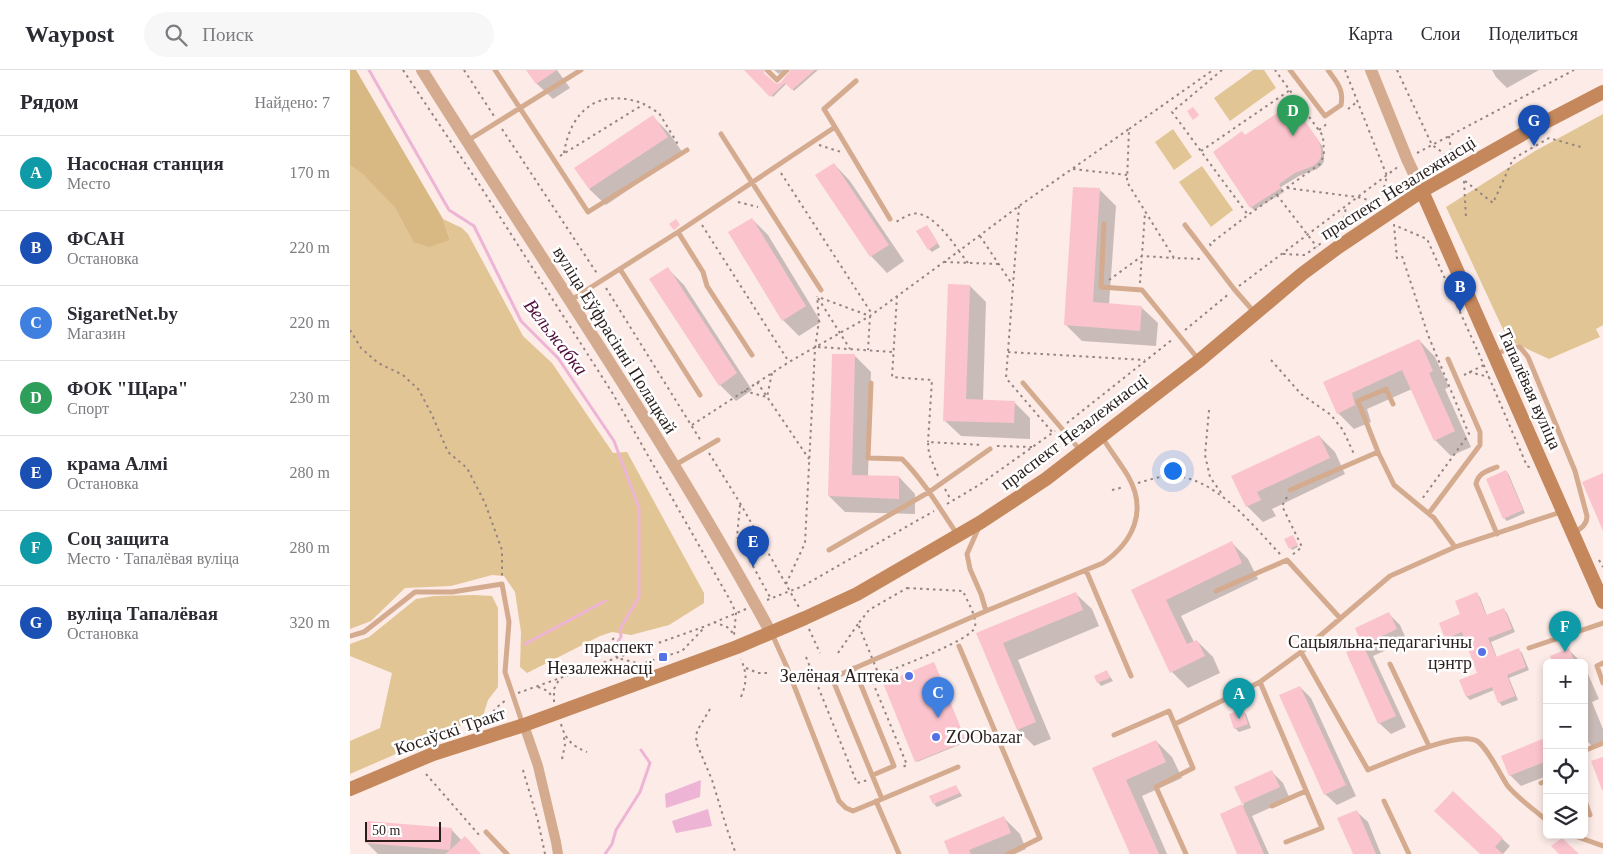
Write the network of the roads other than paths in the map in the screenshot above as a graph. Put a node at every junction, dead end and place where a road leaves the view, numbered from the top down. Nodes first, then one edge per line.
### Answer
1 (422, 70) edge
2 (495, 70) edge
3 (581, 70) edge
4 (767, 70) edge
5 (787, 70) edge
6 (1290, 70) edge
7 (1328, 70) edge
8 (1371, 70) edge
9 (856, 81) dead end
10 (1603, 92) edge
11 (520, 108) junction
12 (835, 127) junction
13 (721, 134) dead end
14 (467, 140) junction
15 (685, 151) road end
16 (754, 185) junction
17 (1422, 191) junction
18 (890, 219) dead end
19 (1104, 224) dead end
20 (1185, 225) dead end
21 (678, 232) junction
22 (620, 269) junction
23 (821, 290) dead end
24 (570, 301) junction
25 (1255, 313) junction
26 (1494, 354) junction
27 (752, 355) dead end
28 (1200, 360) junction
29 (1448, 360) dead end
30 (871, 383) dead end
31 (1023, 383) dead end
32 (700, 395) dead end
33 (1393, 404) dead end
34 (1101, 437) junction
35 (718, 440) dead end
36 (990, 446) road end
37 (1082, 452) junction
38 (1378, 452) junction
39 (675, 466) junction
40 (1497, 467) dead end
41 (1290, 490) road end
42 (929, 492) junction
43 (1564, 510) junction
44 (1429, 514) junction
45 (981, 522) junction
46 (1496, 534) junction
47 (1574, 534) junction
48 (958, 535) junction
49 (1455, 547) junction
50 (829, 550) dead end
51 (1086, 570) junction
52 (1216, 591) dead end
53 (1603, 602) edge
54 (986, 611) junction
55 (1340, 618) junction
56 (1603, 623) edge
57 (771, 633) junction
58 (350, 636) edge
59 (959, 646) dead end
60 (1528, 648) dead end
61 (1301, 652) junction
62 (1603, 663) edge
63 (1390, 664) dead end
64 (854, 668) junction
65 (1131, 676) dead end
66 (1260, 682) junction
67 (1603, 683) edge
68 (1176, 724) junction
69 (524, 726) junction
70 (1114, 735) dead end
71 (1603, 742) edge
72 (1429, 746) junction
73 (1588, 749) edge
74 (958, 767) dead end
75 (873, 775) junction
76 (1543, 782) edge
77 (1540, 783) dead end
78 (350, 790) edge
79 (1306, 791) junction
80 (882, 799) junction
81 (876, 801) junction
82 (1384, 801) dead end
83 (1272, 806) dead end
84 (1588, 809) edge
85 (1590, 815) dead end
86 (1543, 817) edge
87 (486, 832) road end
88 (1583, 839) edge
89 (1286, 842) dead end
90 (1603, 846) edge
91 (506, 854) edge
92 (558, 854) edge
93 (899, 854) edge
94 (1008, 854) edge
95 (1186, 854) edge
96 (1409, 854) edge

1 - 14 street, вуліца Еўфрасінні Полацкай
2 - 11 lane
3 - 11 lane
4 - 5 lane
6 - 7 lane
8 - 17 street
9 - 12 lane
10 - 17 main road, праспект Незалежнасці
11 - 14 lane
11 - 15 lane
12 - 16 lane
12 - 18 lane
13 - 16 lane
14 - 24 street, вуліца Еўфрасінні Полацкай
16 - 21 lane
16 - 23 lane
17 - 25 main road, праспект Незалежнасці
17 - 26 main road, Тапалёвая вуліца
19 - 28 lane
20 - 25 lane
21 - 22 lane
21 - 27 lane
22 - 24 lane
22 - 32 lane
24 - 39 street, вуліца Еўфрасінні Полацкай
25 - 28 main road, праспект Незалежнасці
26 - 43 main road, Тапалёвая вуліца
26 - 47 lane
28 - 34 main road, праспект Незалежнасці
29 - 44 lane
30 - 42 lane
31 - 37 lane
33 - 38 lane
34 - 37 main road, праспект Незалежнасці
34 - 51 lane
35 - 39 lane
36 - 42 lane
37 - 45 main road, праспект Незалежнасці
38 - 41 lane
38 - 44 lane
39 - 57 street, вуліца Еўфрасінні Полацкай
40 - 46 lane
42 - 48 lane
42 - 50 lane
43 - 46 lane
43 - 47 main road, Тапалёвая вуліца
44 - 49 lane
45 - 48 main road, праспект Незалежнасці
45 - 54 lane
46 - 49 lane
47 - 53 main road, Тапалёвая вуліца
48 - 57 main road, праспект Незалежнасці
49 - 55 lane
51 - 54 lane
51 - 65 lane
52 - 55 lane
54 - 64 lane
55 - 61 lane
56 - 60 lane
57 - 69 main road, праспект Незалежнасці
57 - 81 lane
58 - 69 lane
59 - 94 lane
61 - 66 lane
61 - 72 lane
62 - 67 lane
63 - 72 lane
64 - 75 lane
64 - 75 lane
66 - 68 lane
66 - 79 lane
68 - 70 lane
68 - 95 lane
69 - 78 main road, Косаўскі Тракт
69 - 92 street, Косаўскі Тракт
71 - 73 lane
72 - 86 lane
74 - 80 lane
75 - 80 lane
76 - 77 lane
79 - 83 lane
79 - 89 lane
80 - 81 lane
81 - 93 lane
82 - 96 lane
84 - 85 lane
87 - 91 lane
88 - 90 lane

